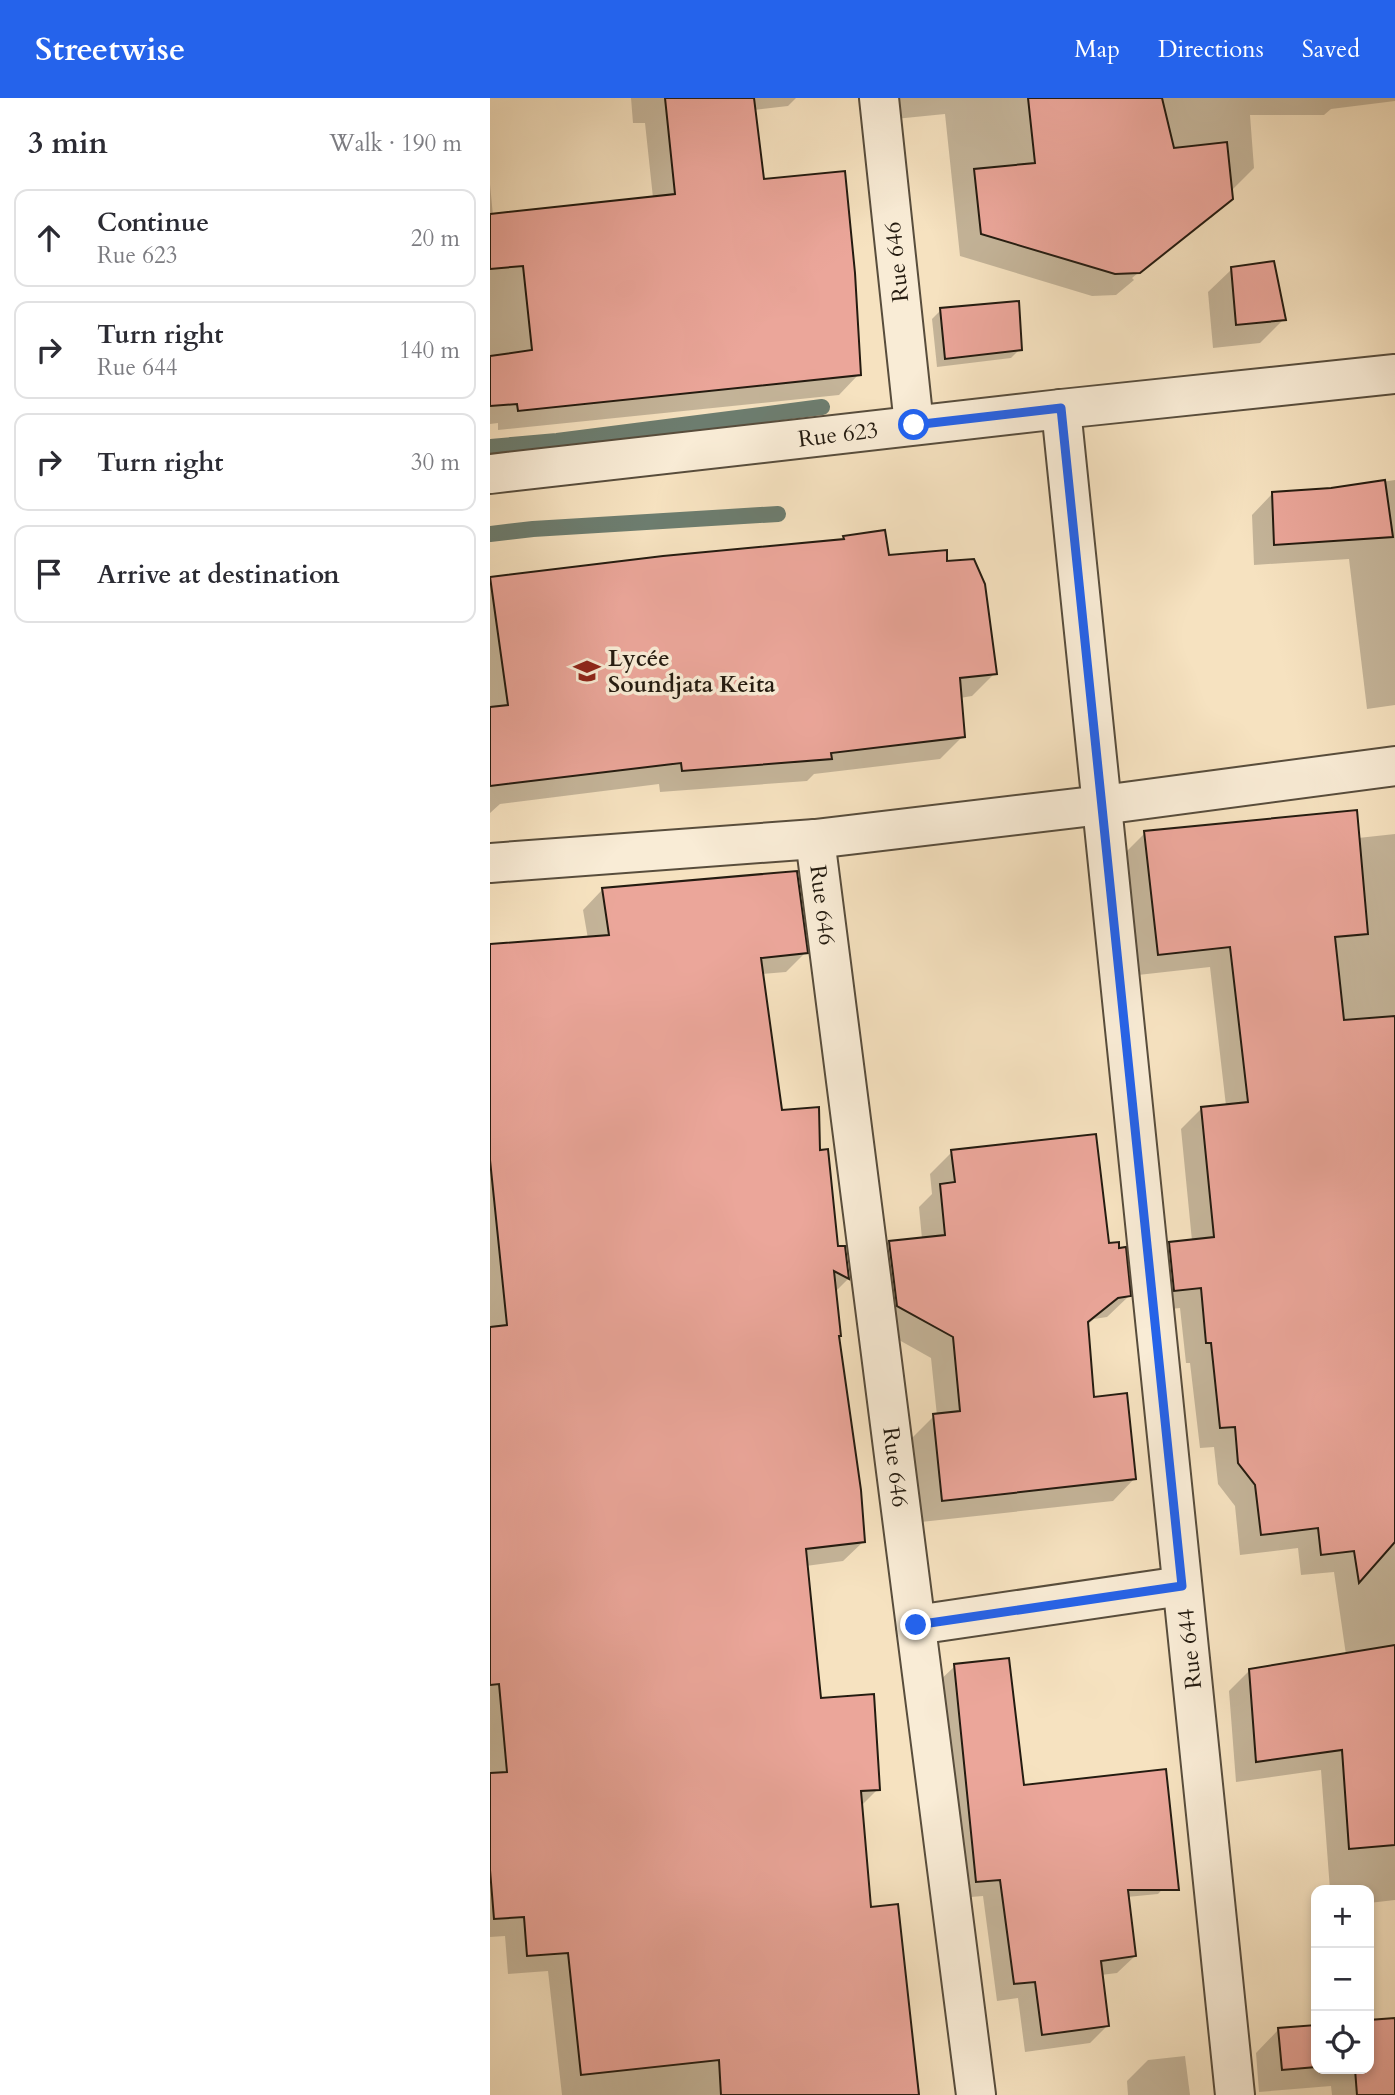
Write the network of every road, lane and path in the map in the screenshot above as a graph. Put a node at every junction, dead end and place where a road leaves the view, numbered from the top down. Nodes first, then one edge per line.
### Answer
1 (879, 98) edge
2 (1395, 374) edge
3 (1061, 408) junction
4 (914, 425) junction
5 (490, 474) edge
6 (1395, 766) edge
7 (1102, 805) junction
8 (815, 839) junction
9 (490, 863) edge
10 (1182, 1586) junction
11 (916, 1625) junction
12 (976, 2095) edge
13 (1235, 2095) edge

1 - 4 street, Rue 646
2 - 3 street, Rue 623
3 - 4 street, Rue 623
3 - 7 street, Rue 644
4 - 5 street, Rue 623
6 - 7 street
7 - 8 street
7 - 10 street, Rue 644
8 - 9 street
8 - 11 street, Rue 646
10 - 11 street
10 - 13 street, Rue 644
11 - 12 street, Rue 646

